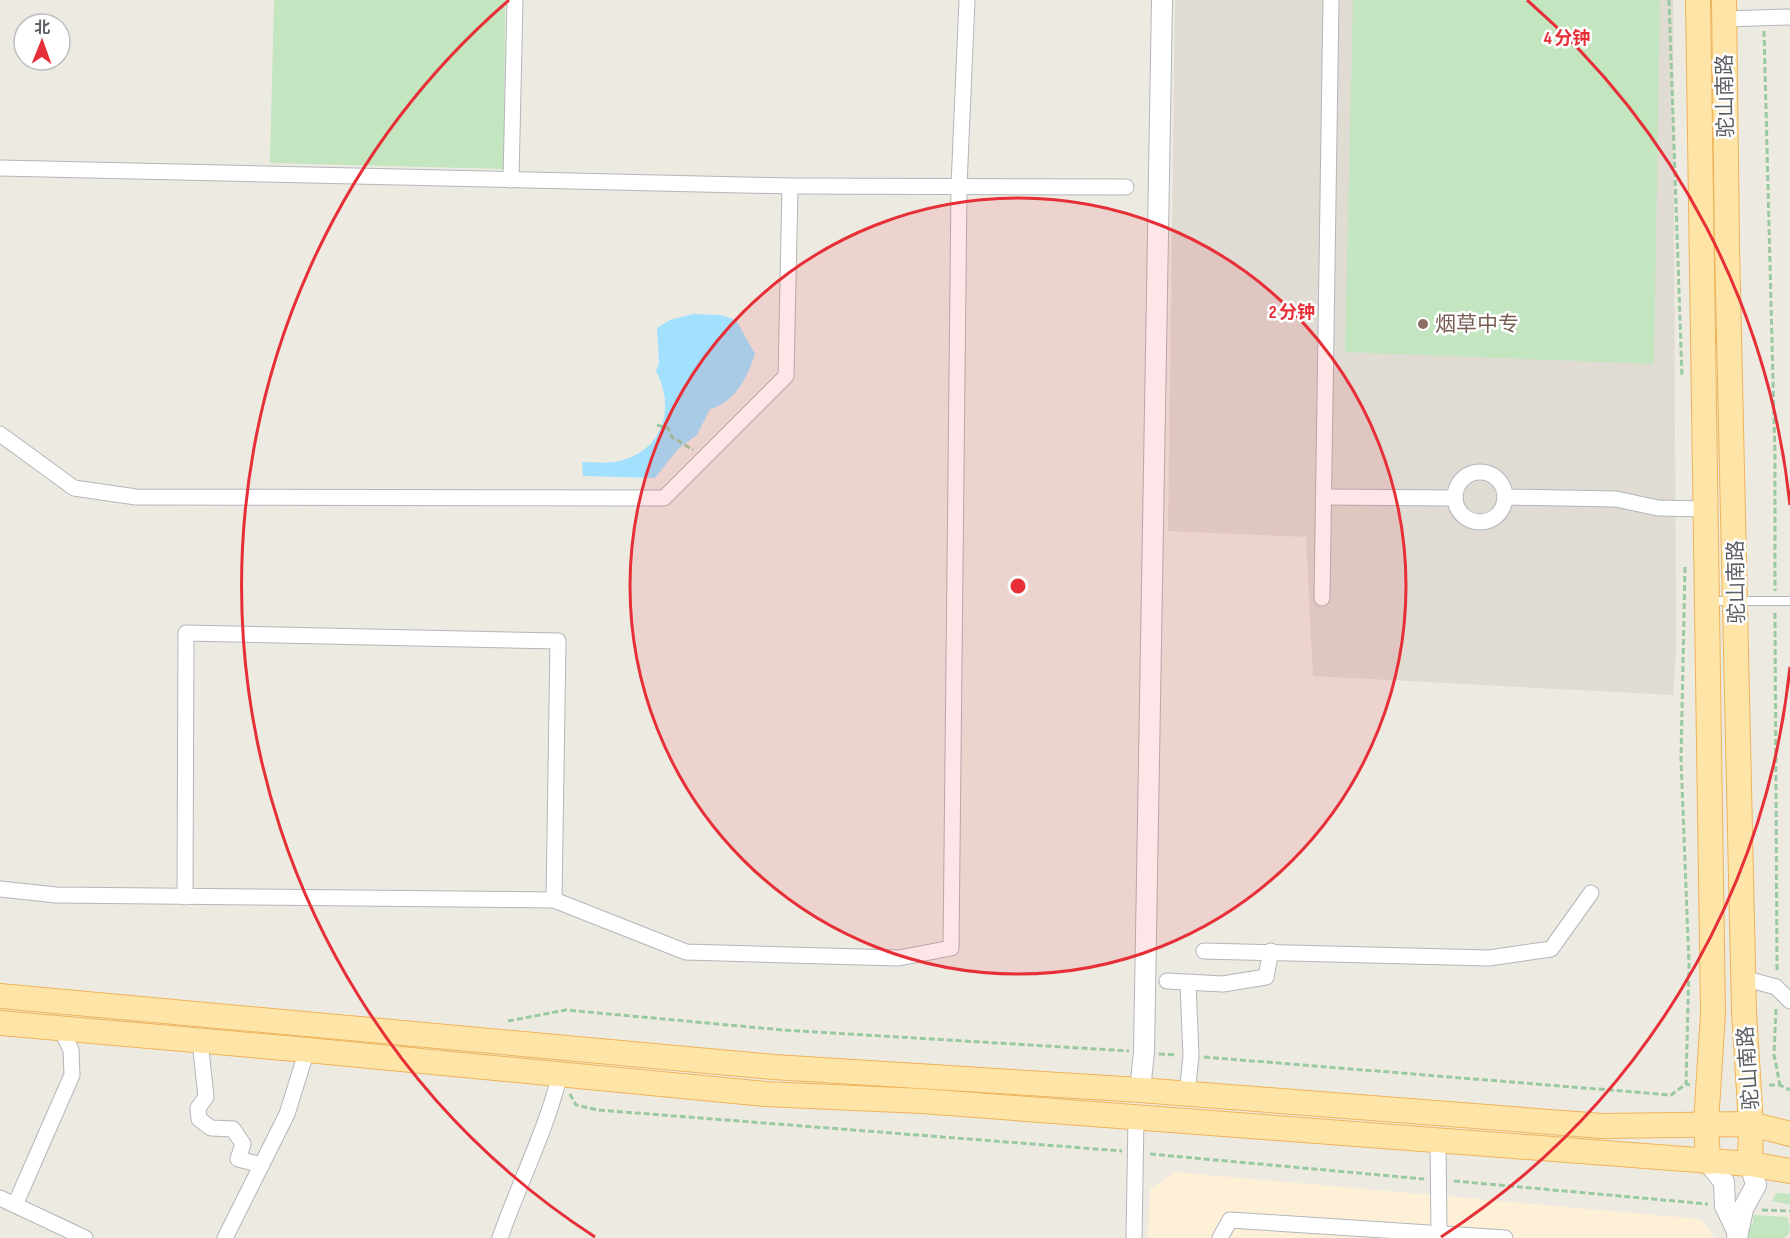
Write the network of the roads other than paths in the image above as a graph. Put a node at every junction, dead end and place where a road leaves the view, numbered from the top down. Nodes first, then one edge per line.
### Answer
1 (515, 0) edge
2 (968, 0) edge
3 (1162, 0) edge
4 (1331, 0) edge
5 (1698, 0) edge
6 (1724, 9) edge
7 (1790, 17) edge
8 (0, 168) edge
9 (511, 180) junction
10 (790, 186) junction
11 (959, 186) junction
12 (1126, 187) dead end
13 (0, 434) edge
14 (1323, 497) junction
15 (1505, 497) junction
16 (1455, 498) junction
17 (1707, 509) junction
18 (1322, 598) dead end
19 (1736, 600) junction
20 (1707, 601) junction
21 (1790, 601) edge
22 (0, 889) edge
23 (1591, 893) dead end
24 (185, 897) junction
25 (555, 900) junction
26 (1204, 951) dead end
27 (1271, 951) junction
28 (1743, 978) junction
29 (1167, 981) dead end
30 (1188, 984) junction
31 (0, 996) edge
32 (1790, 1001) edge
33 (0, 1023) edge
34 (61, 1029) junction
35 (200, 1041) junction
36 (307, 1050) junction
37 (560, 1074) junction
38 (1140, 1090) junction
39 (1187, 1094) junction
40 (1136, 1118) junction
41 (1706, 1123) junction
42 (1751, 1124) junction
43 (1790, 1134) edge
44 (1438, 1141) junction
45 (1708, 1162) junction
46 (1750, 1164) junction
47 (262, 1165) junction
48 (1790, 1171) edge
49 (0, 1198) edge
50 (15, 1205) junction
51 (1734, 1207) junction
52 (1439, 1234) junction
53 (1737, 1234) edge
54 (85, 1238) edge
55 (225, 1238) edge
56 (500, 1238) edge
57 (1134, 1238) edge
58 (1220, 1238) edge
59 (1505, 1238) edge

1 - 9 street
2 - 11 street
3 - 38 street
4 - 14 street
5 - 17 main road, 驼山南路
6 - 7 street
6 - 19 main road, 驼山南路
8 - 9 street
9 - 10 street
10 - 11 street
10 - 13 street
11 - 12 street
11 - 25 street
14 - 16 street
14 - 18 street
15 - 16 street
15 - 16 street
15 - 17 street
17 - 20 main road, 驼山南路
19 - 20 lane
19 - 21 lane
19 - 28 main road, 驼山南路
20 - 41 main road, 驼山南路
22 - 24 street
23 - 27 street
24 - 25 street
24 - 25 street
26 - 27 street
27 - 30 street
28 - 32 street
28 - 42 main road, 驼山南路
29 - 30 street
30 - 39 street
31 - 38 main road
33 - 34 main road
34 - 35 main road
34 - 50 street
35 - 36 main road
35 - 47 street
36 - 37 main road
36 - 47 street
37 - 40 main road
37 - 56 street
38 - 39 main road
39 - 41 main road
40 - 44 main road
40 - 57 street
41 - 42 main road
41 - 45 main road, 驼山南路
42 - 43 main road
42 - 46 main road, 驼山南路
44 - 45 main road
44 - 52 street
45 - 46 main road
45 - 51 street
46 - 48 main road
46 - 51 street
47 - 55 street
49 - 50 street
50 - 54 street
51 - 53 street
52 - 58 street
52 - 59 street

